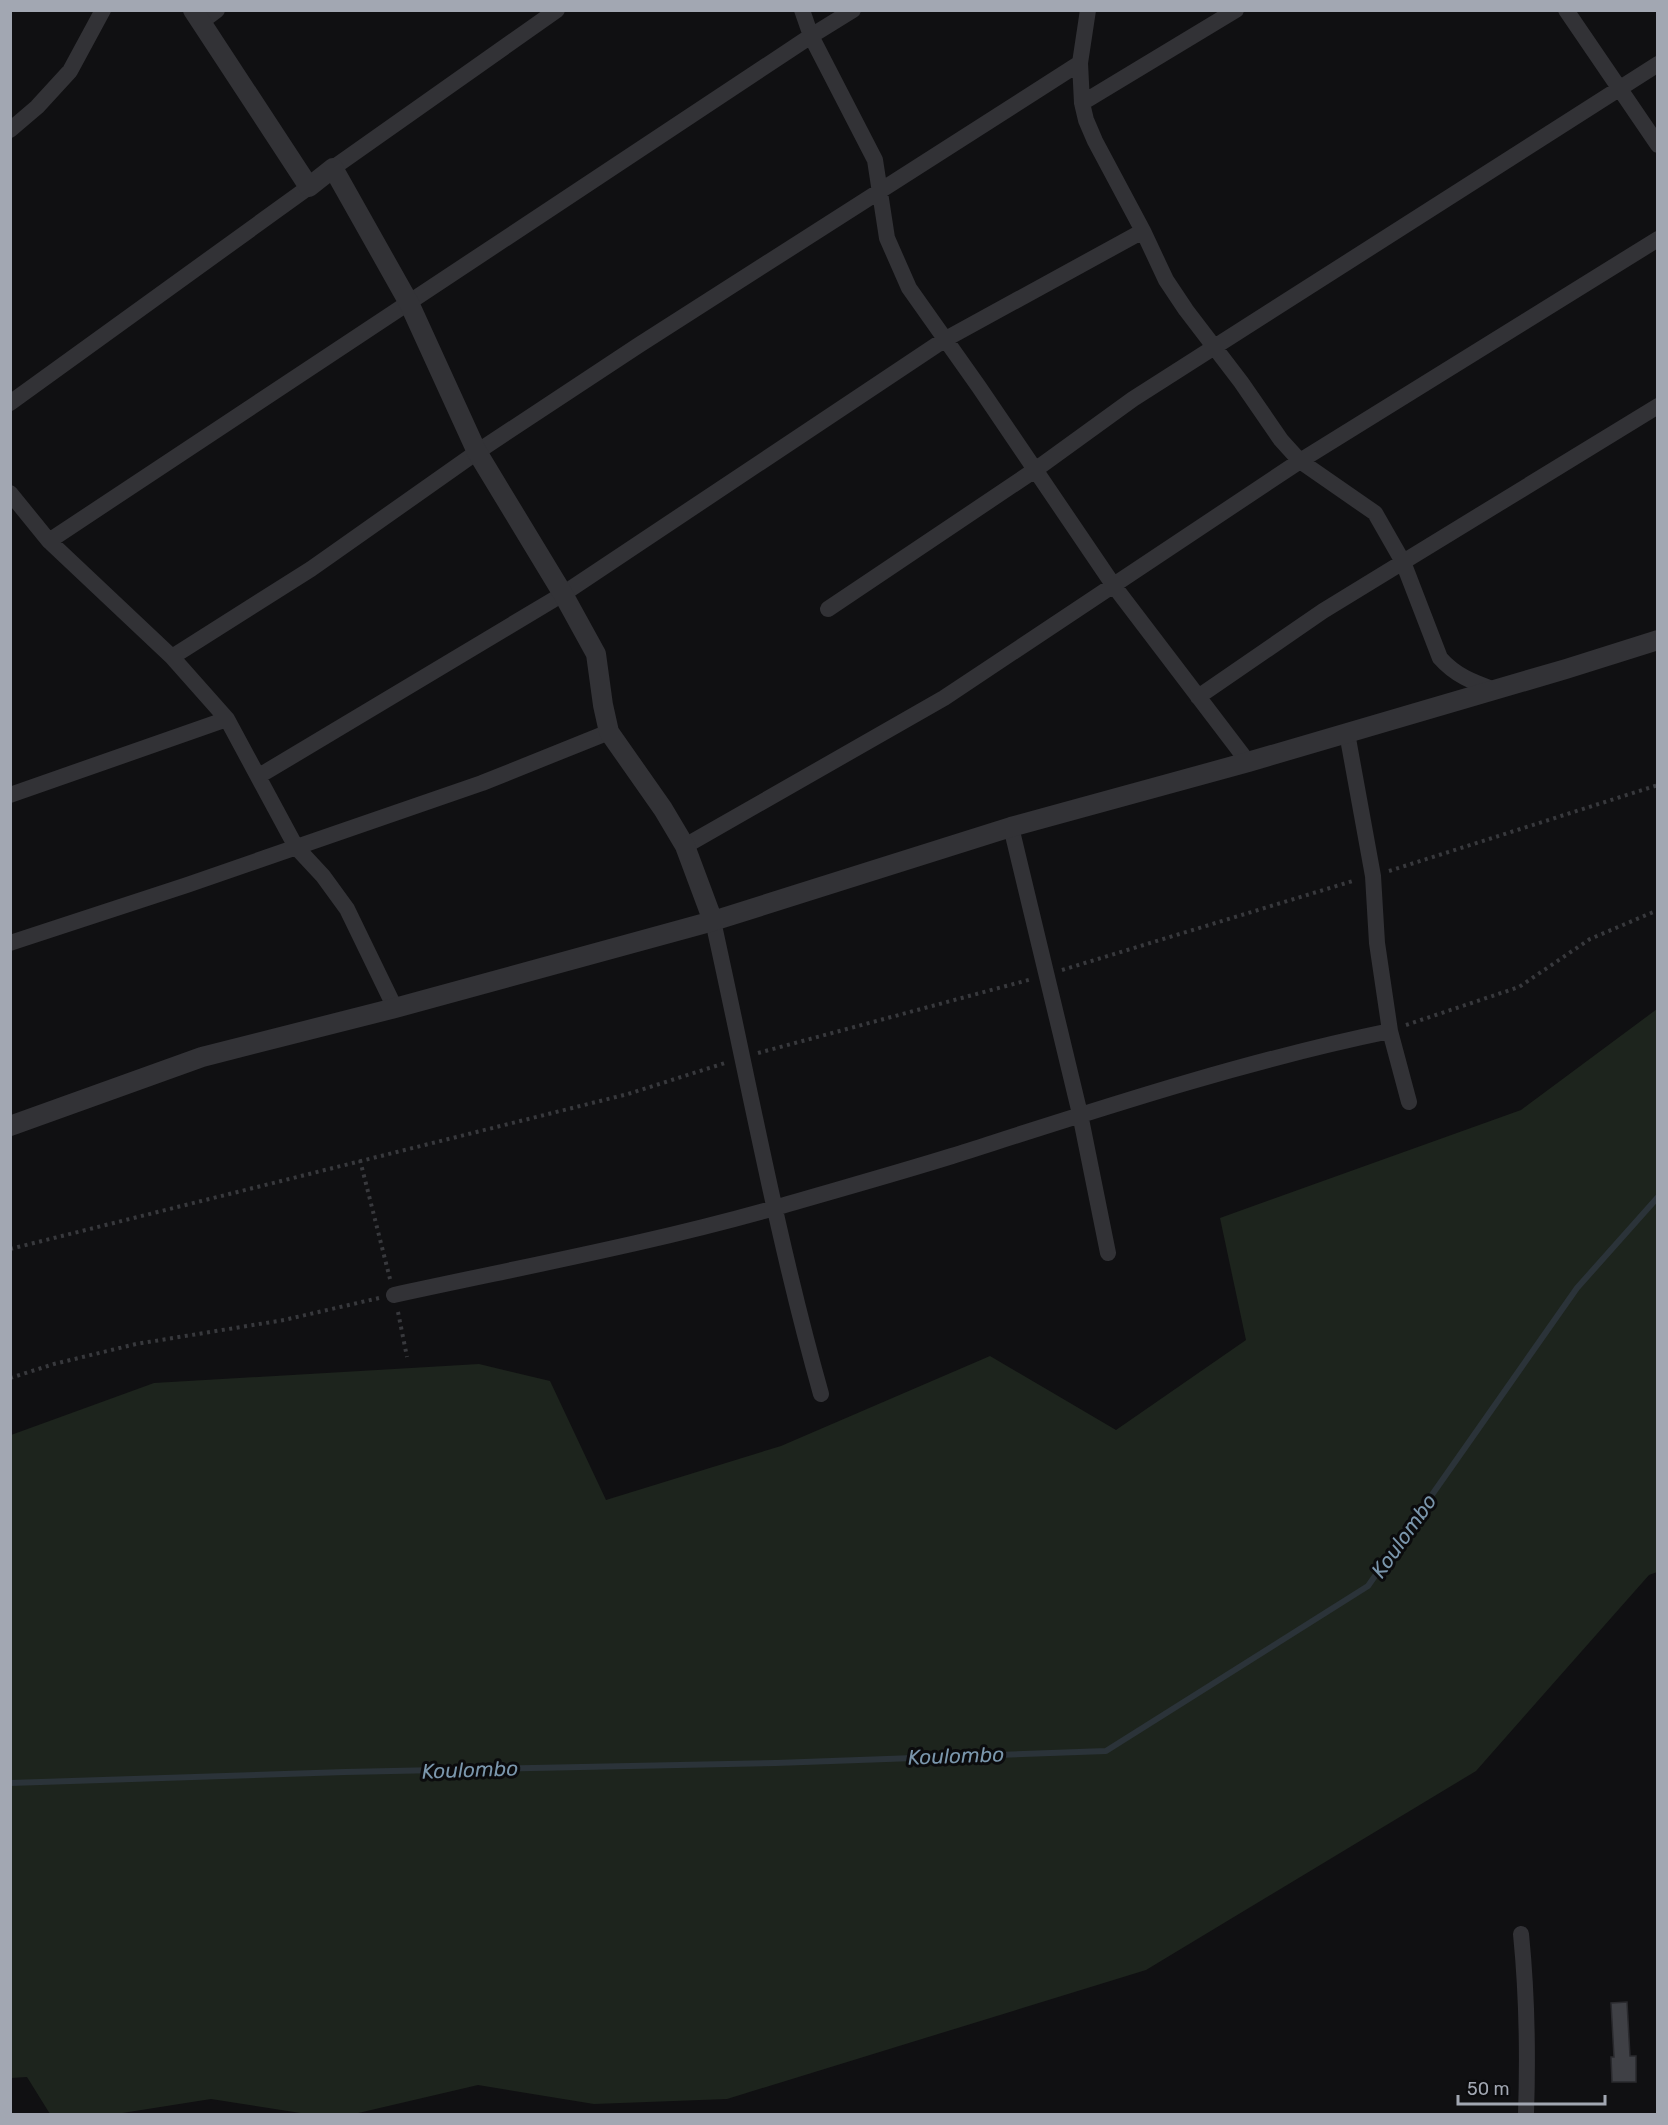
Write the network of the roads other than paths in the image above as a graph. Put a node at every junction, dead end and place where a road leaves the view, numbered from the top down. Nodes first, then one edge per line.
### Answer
1 (103, 10) edge
2 (557, 10) edge
3 (802, 10) edge
4 (853, 10) edge
5 (1088, 10) edge
6 (1236, 10) edge
7 (1566, 10) edge
8 (204, 14) edge
9 (811, 36) junction
10 (1080, 63) junction
11 (1658, 64) edge
12 (1619, 89) junction
13 (1082, 104) junction
14 (10, 130) edge
15 (1658, 145) edge
16 (333, 168) junction
17 (309, 187) junction
18 (879, 191) junction
19 (1143, 231) junction
20 (1658, 239) edge
21 (409, 303) junction
22 (944, 340) junction
23 (1215, 347) junction
24 (10, 404) edge
25 (1658, 406) edge
26 (477, 452) junction
27 (1300, 461) junction
28 (1035, 470) junction
29 (10, 493) edge
30 (48, 541) junction
31 (1403, 562) junction
32 (1114, 586) junction
33 (563, 594) junction
34 (828, 609) dead end
35 (1658, 640) edge
36 (172, 657) junction
37 (1495, 690) junction
38 (1198, 697) junction
39 (227, 719) junction
40 (609, 732) junction
41 (1347, 733) junction
42 (1248, 762) junction
43 (259, 776) junction
44 (10, 795) edge
45 (1011, 827) junction
46 (685, 846) junction
47 (296, 847) junction
48 (713, 921) junction
49 (10, 942) edge
50 (395, 1008) junction
51 (1389, 1031) junction
52 (1409, 1102) dead end
53 (1080, 1114) junction
54 (10, 1126) edge
55 (774, 1208) junction
56 (1108, 1253) dead end
57 (394, 1295) road end
58 (820, 1394) dead end
59 (1521, 1934) dead end
60 (1526, 2115) edge

1 - 14 street
2 - 16 street
3 - 9 street
4 - 9 street
5 - 10 street
6 - 13 street
7 - 12 street
8 - 17 street
9 - 18 street
9 - 21 street
10 - 13 street
10 - 18 street
11 - 12 street
12 - 15 street
12 - 23 street
13 - 19 street
16 - 17 street
16 - 21 street
17 - 24 street
18 - 22 street
18 - 26 street
19 - 22 street
19 - 23 street
20 - 27 street
21 - 26 street
21 - 30 street
22 - 28 street
22 - 33 street
23 - 27 street
23 - 28 street
25 - 31 street
26 - 33 street
26 - 36 street
27 - 31 street
27 - 32 street
28 - 32 street
28 - 34 street
29 - 30 street
30 - 36 street
31 - 37 street
31 - 38 street
32 - 38 street
32 - 46 street
33 - 40 street
33 - 43 street
35 - 37 street
36 - 39 street
37 - 41 street
38 - 42 street
39 - 43 street
39 - 44 street
40 - 46 street
40 - 47 street
41 - 42 street
41 - 51 street
42 - 45 street
43 - 47 street
45 - 48 street
45 - 53 street
46 - 48 street
47 - 49 street
47 - 50 street
48 - 50 street
48 - 55 street
50 - 54 street
51 - 52 street
51 - 53 street
53 - 55 street
53 - 56 street
55 - 57 street
55 - 58 street
59 - 60 street

